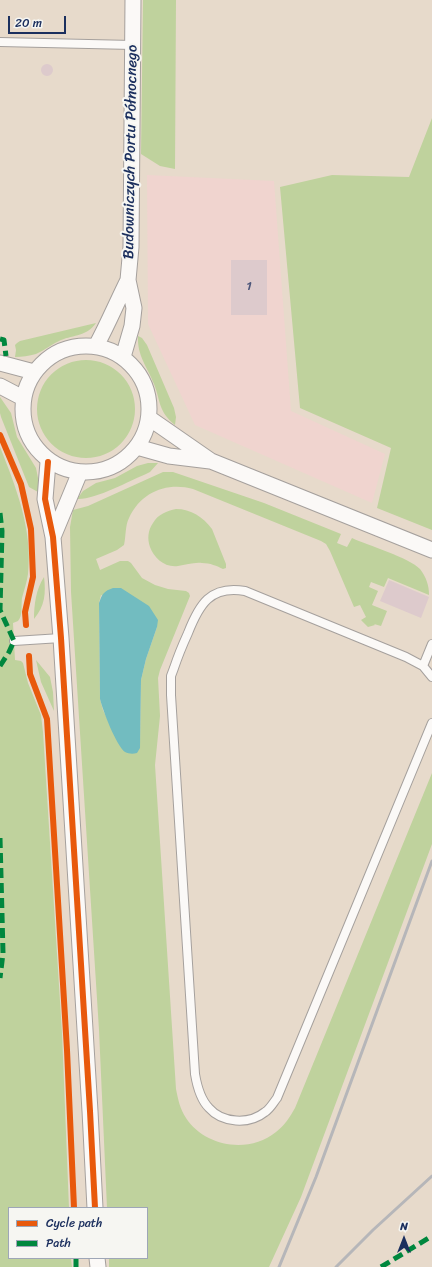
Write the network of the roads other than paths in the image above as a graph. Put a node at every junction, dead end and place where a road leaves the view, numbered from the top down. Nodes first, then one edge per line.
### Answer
1 (134, 0) edge
2 (0, 42) edge
3 (133, 45) junction
4 (128, 280) junction
5 (96, 346) junction
6 (122, 357) junction
7 (0, 363) edge
8 (34, 372) junction
9 (0, 386) edge
10 (23, 398) junction
11 (149, 418) junction
12 (138, 447) junction
13 (210, 461) junction
14 (48, 462) junction
15 (80, 472) junction
16 (53, 536) junction
17 (432, 550) edge
18 (60, 638) junction
19 (14, 641) dead end
20 (432, 644) edge
21 (423, 666) junction
22 (432, 677) edge
23 (432, 723) edge
24 (95, 1207) edge

1 - 3 street, Budowniczych Portu Północnego
2 - 3 lane
3 - 4 street, Budowniczych Portu Północnego
4 - 5 street, Budowniczych Portu Północnego
4 - 6 street, Budowniczych Portu Północnego
5 - 6 street
5 - 8 street
6 - 11 street
7 - 8 street
8 - 10 street
9 - 10 street
10 - 14 street
11 - 12 street
11 - 13 street
12 - 13 street
12 - 15 street
13 - 17 street
14 - 15 street
14 - 16 street
15 - 16 street
16 - 18 street
18 - 19 lane
18 - 24 street
20 - 21 lane
21 - 22 lane
21 - 23 lane

